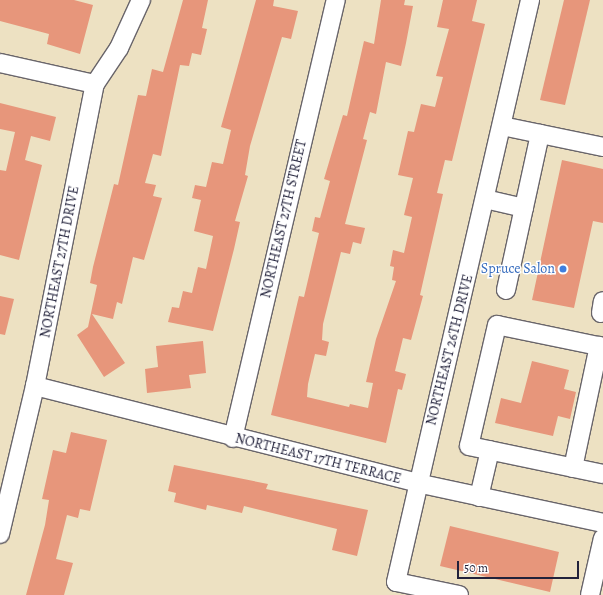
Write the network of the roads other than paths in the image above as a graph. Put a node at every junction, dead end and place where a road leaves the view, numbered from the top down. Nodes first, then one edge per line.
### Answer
1 (141, 0) edge
2 (336, 0) edge
3 (530, 0) edge
4 (0, 63) edge
5 (95, 84) junction
6 (502, 126) junction
7 (540, 134) junction
8 (603, 147) edge
9 (485, 199) junction
10 (524, 208) junction
11 (506, 290) dead end
12 (601, 346) edge
13 (35, 386) junction
14 (233, 438) junction
15 (490, 450) junction
16 (573, 468) junction
17 (603, 474) edge
18 (417, 483) junction
19 (479, 497) junction
20 (603, 523) edge
21 (0, 534) edge
22 (602, 543) edge
23 (459, 595) edge
24 (590, 595) edge

1 - 5 street, NORTHEAST 27TH DRIVE
2 - 14 street, NORTHEAST 27TH STREET
3 - 6 street, NORTHEAST 26TH DRIVE
4 - 5 street
5 - 13 street, NORTHEAST 27TH DRIVE
6 - 7 street
6 - 9 street, NORTHEAST 26TH DRIVE
7 - 8 street
7 - 10 street
9 - 10 street
9 - 18 street, NORTHEAST 26TH DRIVE
10 - 11 street
12 - 15 street
12 - 16 street
13 - 14 street, NORTHEAST 17TH TERRACE
13 - 21 street, NORTHEAST 27TH DRIVE
14 - 18 street, NORTHEAST 17TH TERRACE
15 - 16 street
15 - 19 street
16 - 17 street
18 - 19 street, NORTHEAST 17TH TERRACE
18 - 23 street, NORTHEAST 26TH DRIVE
19 - 20 street, NORTHEAST 17TH TERRACE
22 - 24 street

